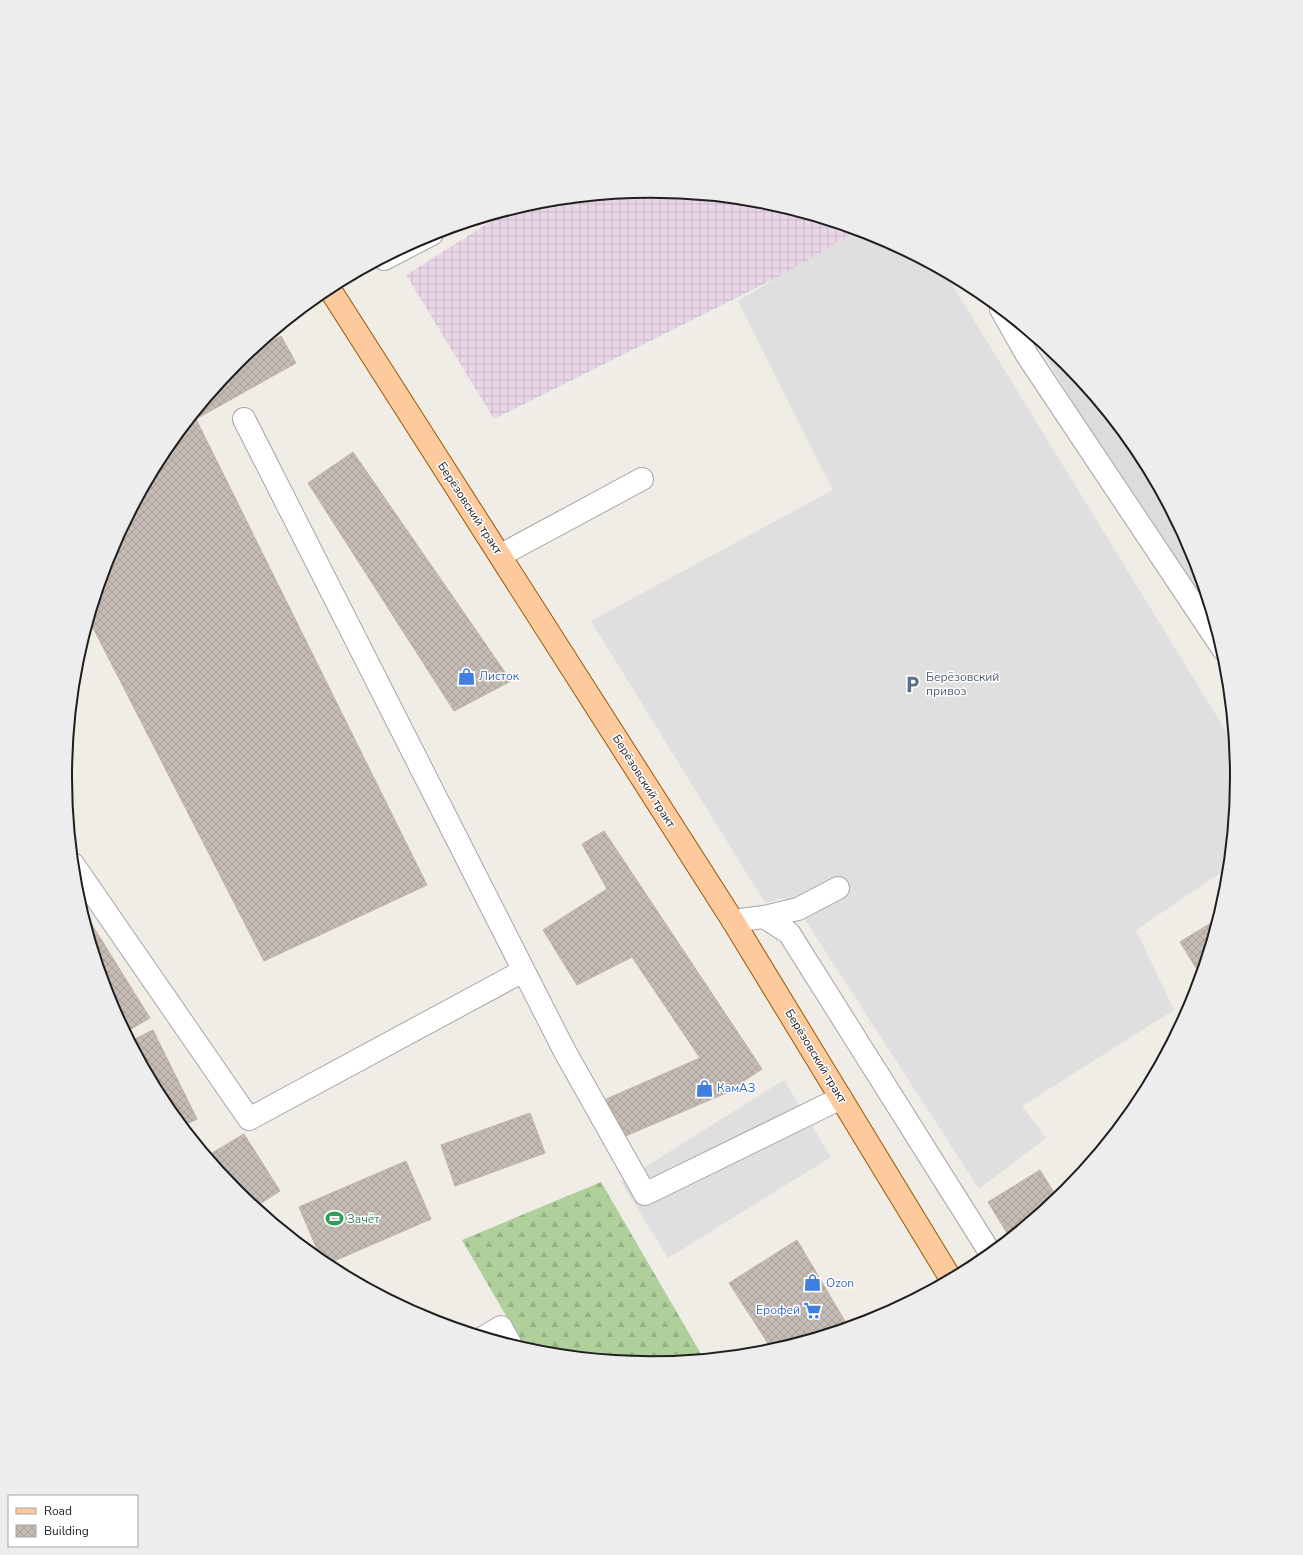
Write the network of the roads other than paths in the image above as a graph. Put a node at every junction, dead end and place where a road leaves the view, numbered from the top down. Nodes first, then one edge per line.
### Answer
1 (333, 294) edge
2 (1008, 321) edge
3 (244, 419) dead end
4 (642, 479) dead end
5 (501, 555) junction
6 (1212, 633) edge
7 (80, 873) edge
8 (838, 888) dead end
9 (764, 917) junction
10 (733, 921) junction
11 (523, 972) junction
12 (841, 1098) junction
13 (988, 1248) edge
14 (948, 1274) edge
15 (490, 1333) edge
16 (507, 1338) edge

1 - 5 main road, Берёзовский тракт
2 - 6 street
3 - 11 street
4 - 5 street
5 - 10 main road, Берёзовский тракт
7 - 11 street
8 - 9 street
9 - 10 street
9 - 13 street
10 - 12 main road, Берёзовский тракт
11 - 12 street
12 - 14 main road, Берёзовский тракт
15 - 16 street

